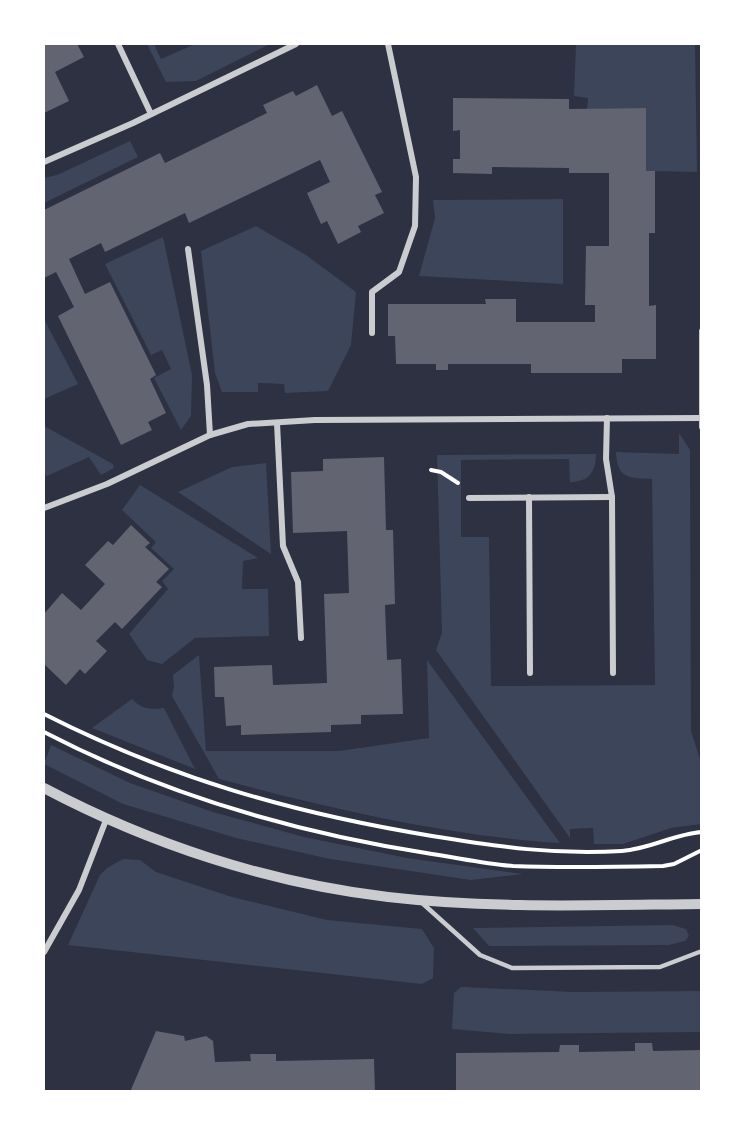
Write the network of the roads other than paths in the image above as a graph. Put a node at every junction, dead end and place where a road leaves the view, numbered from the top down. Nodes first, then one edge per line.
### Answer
1 (118, 44) edge
2 (296, 44) edge
3 (388, 44) edge
4 (151, 114) junction
5 (44, 162) edge
6 (189, 249) dead end
7 (702, 331) edge
8 (372, 333) dead end
9 (607, 418) junction
10 (701, 418) edge
11 (277, 423) junction
12 (702, 427) edge
13 (210, 435) junction
14 (529, 496) junction
15 (612, 497) junction
16 (468, 498) road end
17 (44, 508) edge
18 (301, 638) dead end
19 (530, 673) dead end
20 (613, 673) dead end
21 (44, 788) edge
22 (106, 820) junction
23 (419, 900) junction
24 (702, 904) edge
25 (702, 951) edge
26 (44, 952) edge

1 - 4 street
2 - 4 street
3 - 8 street
4 - 5 street
6 - 13 street
7 - 10 street
9 - 10 street
9 - 11 street
9 - 15 street
10 - 12 street
11 - 13 street
11 - 18 street
13 - 17 street
14 - 15 street
14 - 16 street
14 - 19 street
15 - 20 street
21 - 22 street
22 - 23 street
22 - 26 street
23 - 24 street
23 - 25 lane

